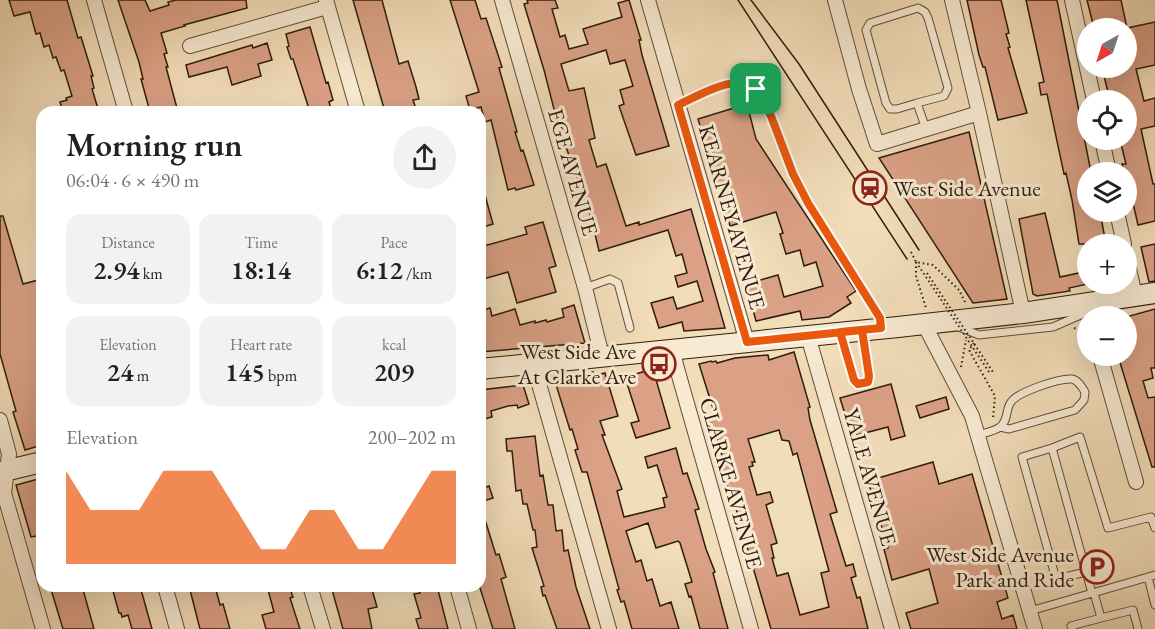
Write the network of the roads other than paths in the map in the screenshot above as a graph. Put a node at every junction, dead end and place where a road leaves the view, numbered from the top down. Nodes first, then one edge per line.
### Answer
1 (94, 0) edge
2 (502, 0) edge
3 (648, 0) edge
4 (835, 0) edge
5 (952, 0) edge
6 (1072, 0) edge
7 (326, 4) edge
8 (190, 46) dead end
9 (1092, 90) edge
10 (917, 103) junction
11 (678, 105) junction
12 (124, 106) edge
13 (356, 106) edge
14 (979, 113) junction
15 (926, 129) junction
16 (585, 288) junction
17 (1155, 293) edge
18 (1126, 294) edge
19 (1126, 298) junction
20 (1102, 306) edge
21 (1077, 311) edge
22 (1023, 313) junction
23 (1077, 316) edge
24 (925, 317) junction
25 (968, 318) junction
26 (630, 328) dead end
27 (871, 329) junction
28 (840, 332) junction
29 (808, 336) junction
30 (747, 342) junction
31 (673, 349) junction
32 (602, 356) junction
33 (533, 363) junction
34 (1103, 366) edge
35 (486, 368) edge
36 (0, 420) edge
37 (1000, 427) junction
38 (978, 435) junction
39 (1052, 447) junction
40 (36, 463) edge
41 (3, 471) edge
42 (1136, 482) dead end
43 (4, 509) edge
44 (1152, 517) edge
45 (1155, 528) edge
46 (1086, 572) junction
47 (1151, 576) edge
48 (167, 592) edge
49 (312, 592) edge
50 (459, 592) edge
51 (1093, 593) junction
52 (1155, 604) edge
53 (1030, 611) junction
54 (1101, 618) junction
55 (43, 629) edge
56 (177, 629) edge
57 (323, 629) edge
58 (469, 629) edge
59 (609, 629) edge
60 (752, 629) edge
61 (892, 629) edge
62 (1035, 629) edge
63 (1072, 629) edge
64 (1138, 629) edge

1 - 12 street
2 - 16 street, EGE AVENUE
3 - 11 street, KEARNEY AVENUE
4 - 15 street
5 - 14 street
6 - 9 street
7 - 8 street
7 - 13 street
10 - 10 lane
10 - 15 lane
11 - 27 lane
11 - 30 street, KEARNEY AVENUE
14 - 15 street
14 - 22 street
16 - 26 lane
16 - 32 street, EGE AVENUE
17 - 19 main road
18 - 19 street
19 - 20 main road
21 - 22 main road
22 - 25 main road
23 - 25 lane
24 - 25 main road
24 - 27 main road
24 - 38 street
27 - 28 main road
27 - 28 lane
28 - 29 main road
29 - 30 main road
29 - 61 street, YALE AVENUE
30 - 31 main road
31 - 32 main road
31 - 60 street, CLARKE AVENUE
32 - 33 main road
33 - 35 main road
33 - 59 street
34 - 42 street
36 - 41 street
37 - 37 lane
37 - 38 lane
38 - 53 street
39 - 44 lane
39 - 46 lane
39 - 46 lane
40 - 41 main road
41 - 43 street
43 - 55 street
44 - 45 lane
46 - 51 lane
47 - 51 lane
47 - 52 lane
48 - 56 street
49 - 57 street
50 - 58 street
51 - 53 lane
51 - 54 lane
53 - 62 street
54 - 63 lane
54 - 64 lane

